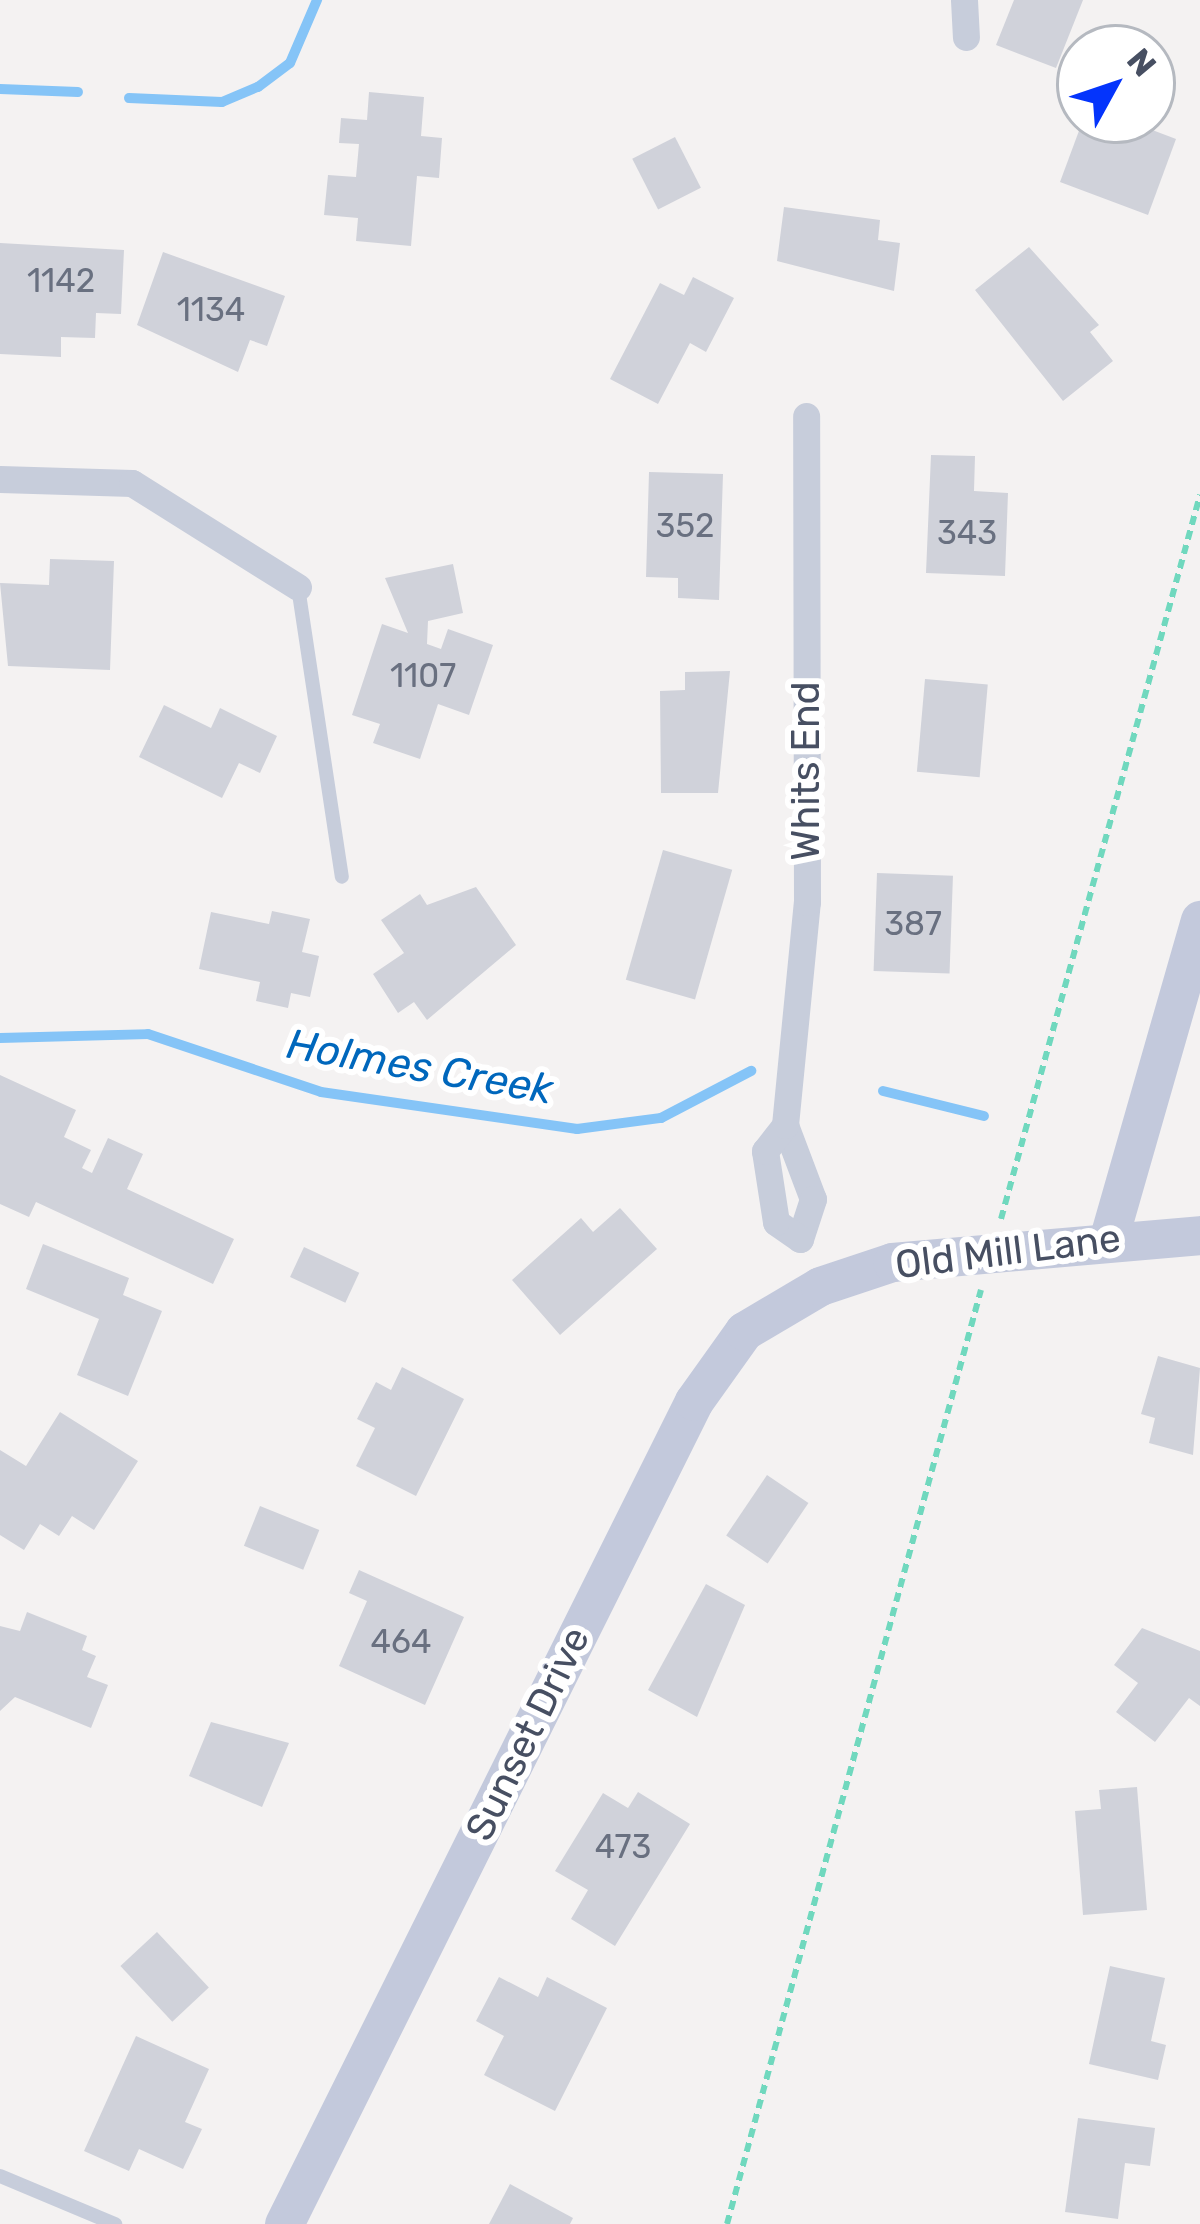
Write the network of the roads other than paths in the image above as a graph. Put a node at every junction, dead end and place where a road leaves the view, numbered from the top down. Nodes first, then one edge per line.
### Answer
1 (964, 0) edge
2 (966, 37) dead end
3 (806, 416) dead end
4 (0, 479) edge
5 (298, 587) joint
6 (342, 878) dead end
7 (1200, 920) edge
8 (785, 1125) junction
9 (1200, 1235) edge
10 (1109, 1237) junction
11 (800, 1239) junction
12 (820, 1286) junction
13 (0, 2176) edge
14 (115, 2224) edge
15 (284, 2224) edge

1 - 2 street
3 - 8 street, Whits End
4 - 5 street
5 - 6 lane
7 - 10 main road
8 - 11 street, Whits End
8 - 11 street, Whits End
9 - 10 main road, Old Mill Lane
10 - 12 main road, Old Mill Lane
11 - 12 street, Whits End
12 - 15 main road, Sunset Drive
13 - 14 lane

